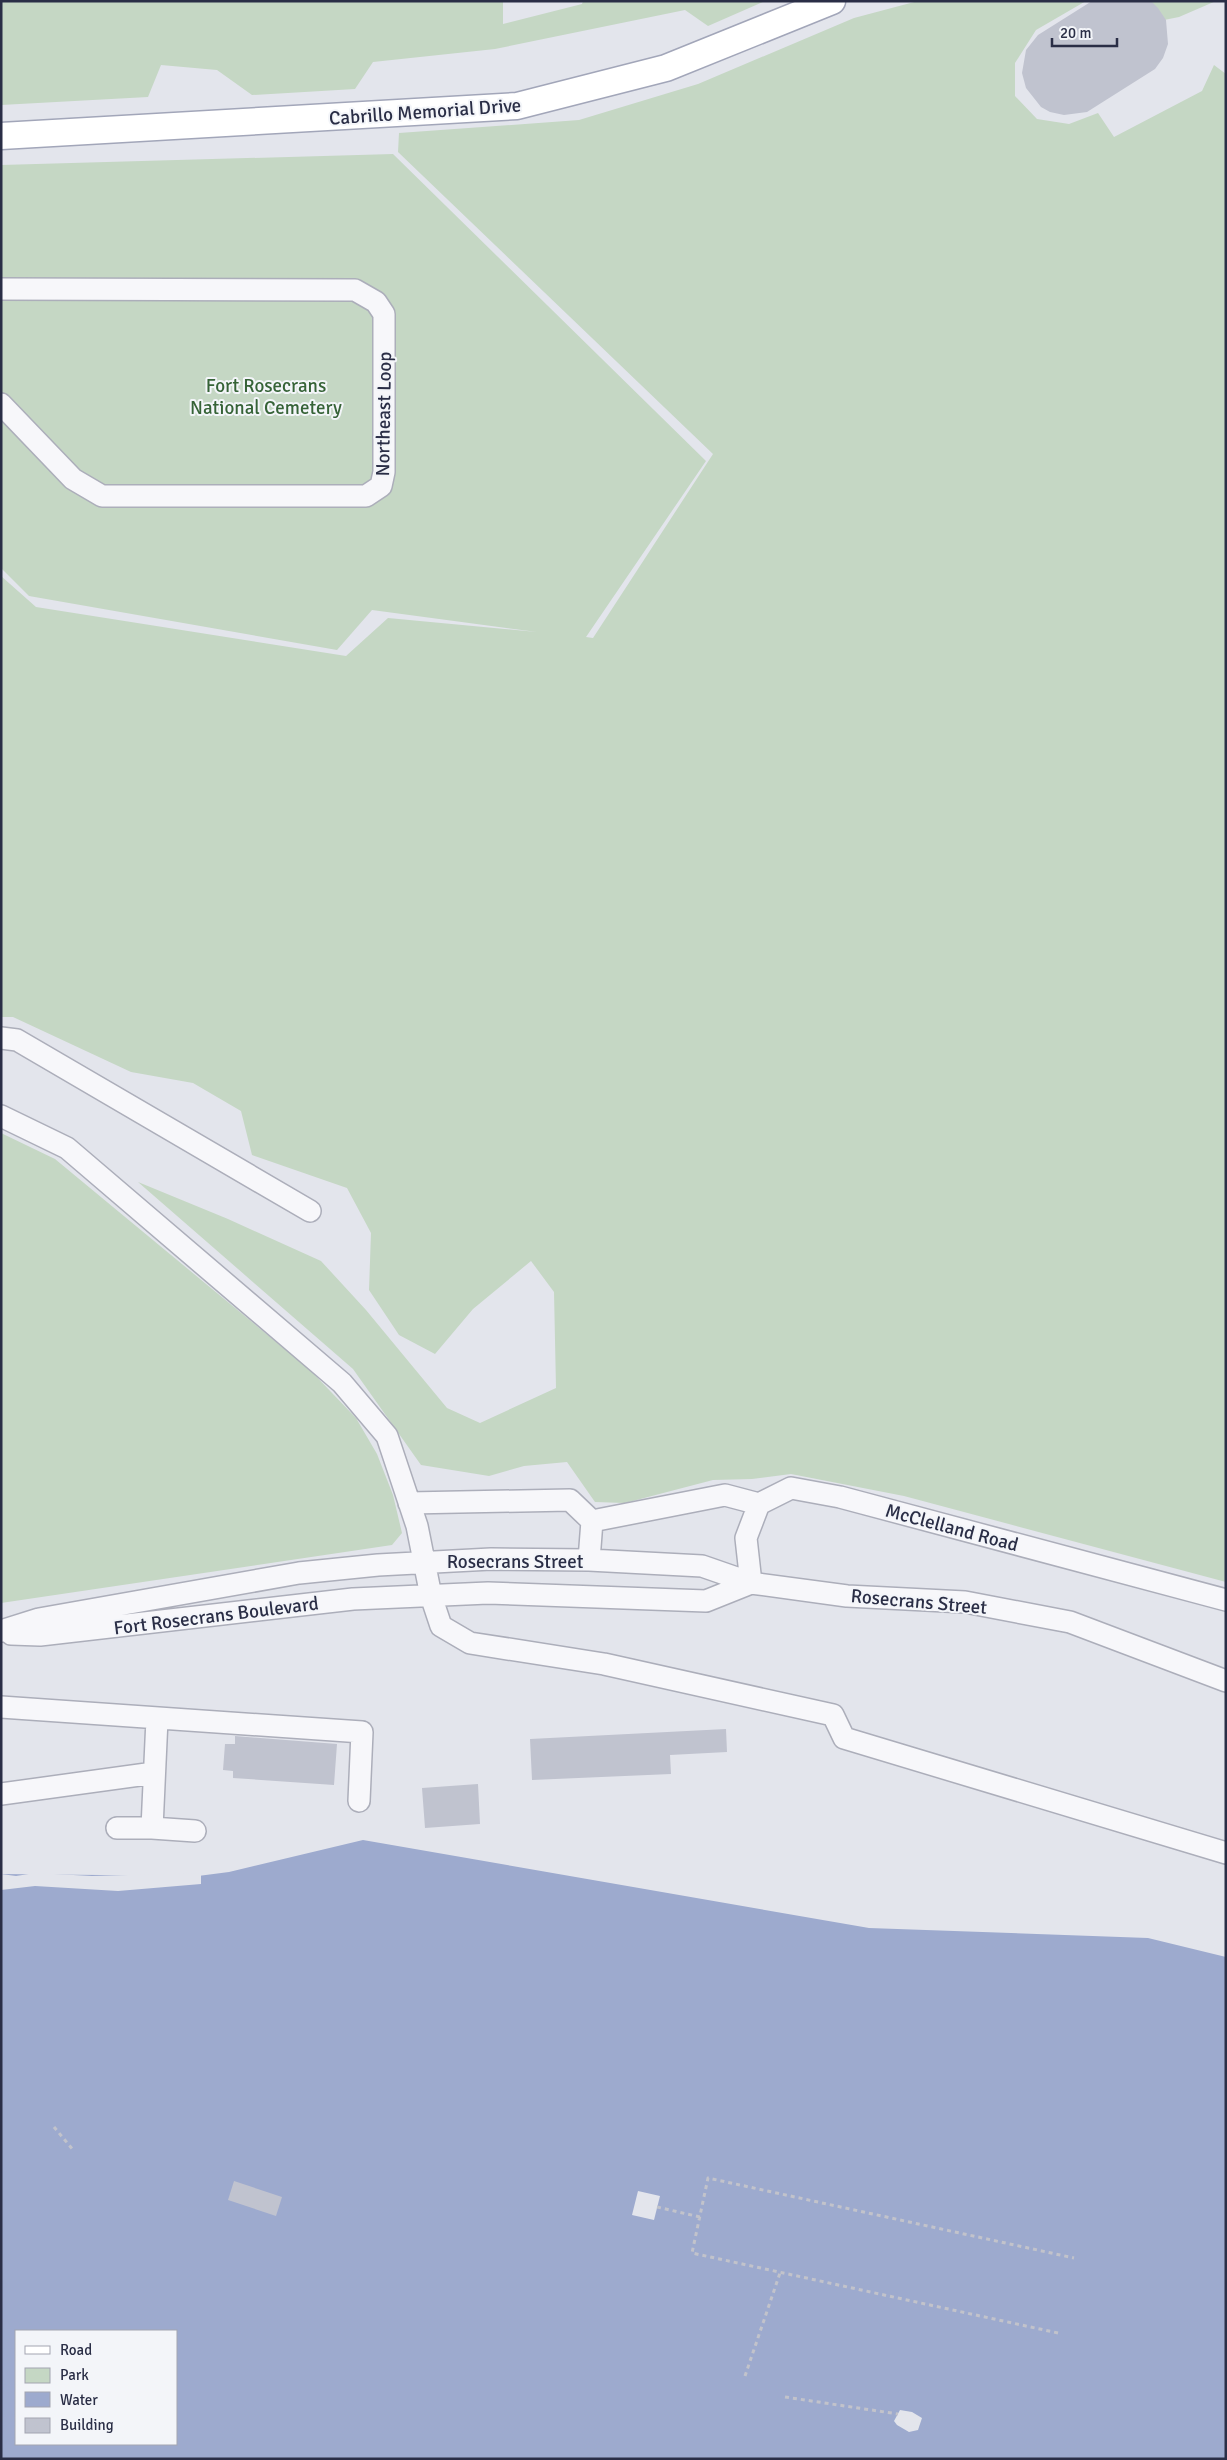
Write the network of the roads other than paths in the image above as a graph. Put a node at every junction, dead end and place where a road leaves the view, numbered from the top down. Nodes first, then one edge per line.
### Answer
1 (832, 1) edge
2 (1, 136) edge
3 (1, 289) edge
4 (1, 404) edge
5 (1, 1038) edge
6 (1, 1116) edge
7 (310, 1211) dead end
8 (409, 1503) junction
9 (758, 1504) junction
10 (592, 1521) junction
11 (589, 1560) junction
12 (426, 1562) junction
13 (751, 1583) junction
14 (431, 1596) junction
15 (1226, 1600) edge
16 (1, 1633) edge
17 (1226, 1681) edge
18 (1, 1707) edge
19 (157, 1719) junction
20 (154, 1773) junction
21 (1, 1794) edge
22 (359, 1801) dead end
23 (117, 1828) dead end
24 (152, 1828) junction
25 (195, 1830) dead end
26 (1226, 1853) edge

1 - 2 main road, Cabrillo Memorial Drive
3 - 4 street, Northeast Loop
5 - 7 street
6 - 8 street
8 - 10 street
8 - 12 street
9 - 10 street
9 - 13 street
9 - 15 street, McClelland Road
10 - 11 street
11 - 12 street, Rosecrans Street
11 - 13 street, Rosecrans Street
12 - 14 street
12 - 16 street, Fort Rosecrans Boulevard
13 - 14 street, Rosecrans Street
13 - 17 street, Rosecrans Street
14 - 16 street, Fort Rosecrans Boulevard
14 - 26 street
18 - 19 street
19 - 20 street
19 - 22 street
20 - 21 street
20 - 24 street
23 - 24 street
24 - 25 street

